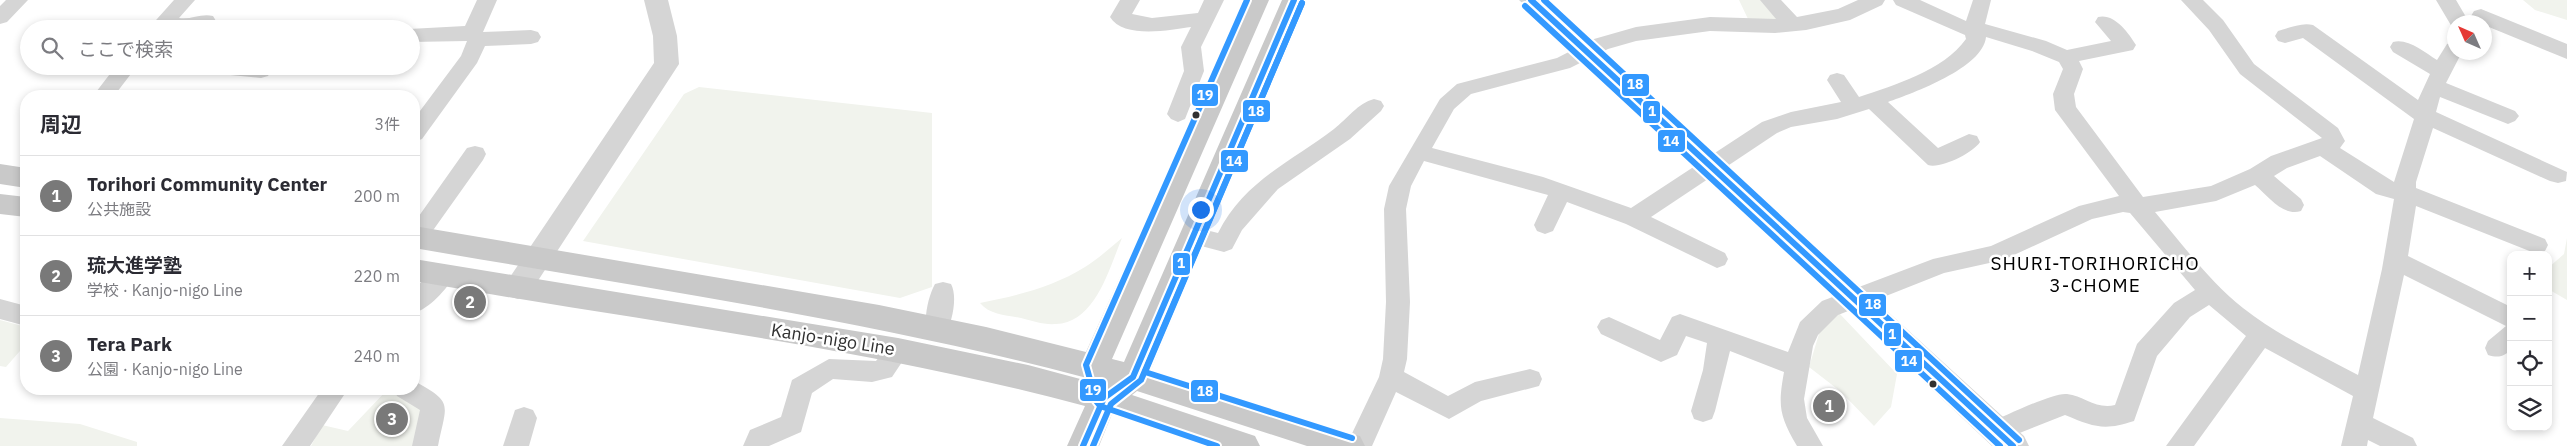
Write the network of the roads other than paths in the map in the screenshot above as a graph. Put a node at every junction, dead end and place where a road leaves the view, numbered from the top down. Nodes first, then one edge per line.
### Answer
1 (18, 0) edge
2 (184, 0) edge
3 (487, 0) edge
4 (656, 0) edge
5 (1130, 0) edge
6 (1214, 0) edge
7 (1258, 0) edge
8 (1294, 0) edge
9 (1531, 0) edge
10 (1770, 0) edge
11 (1875, 0) edge
12 (1903, 0) edge
13 (2191, 0) edge
14 (2446, 0) edge
15 (2493, 0) edge
16 (1982, 2) dead end
17 (2455, 15) edge
18 (2480, 15) edge
19 (0, 16) edge
20 (1205, 19) junction
21 (166, 20) edge
22 (2105, 22) dead end
23 (1792, 24) junction
24 (2492, 24) edge
25 (420, 31) edge
26 (1977, 32) junction
27 (474, 36) junction
28 (2285, 36) dead end
29 (531, 37) dead end
30 (2400, 47) dead end
31 (1586, 51) junction
32 (2567, 52) edge
33 (2066, 57) junction
34 (2448, 60) edge
35 (120, 75) edge
36 (2437, 79) junction
37 (1837, 80) dead end
38 (108, 90) edge
39 (1863, 102) junction
40 (1374, 106) dead end
41 (1178, 114) dead end
42 (2425, 116) junction
43 (2508, 116) dead end
44 (420, 126) edge
45 (1969, 142) dead end
46 (2323, 147) junction
47 (1418, 152) junction
48 (475, 154) dead end
49 (1711, 167) junction
50 (0, 174) edge
51 (2258, 175) junction
52 (2558, 175) dead end
53 (20, 177) edge
54 (1561, 192) junction
55 (2405, 193) junction
56 (0, 204) edge
57 (2293, 205) dead end
58 (20, 206) edge
59 (2137, 206) junction
60 (1634, 218) junction
61 (1545, 225) dead end
62 (420, 230) edge
63 (1194, 236) junction
64 (420, 238) edge
65 (2537, 245) dead end
66 (538, 258) junction
67 (1717, 259) dead end
68 (2396, 260) junction
69 (420, 271) edge
70 (443, 275) junction
71 (518, 288) junction
72 (943, 291) dead end
73 (2211, 292) junction
74 (420, 298) edge
75 (1853, 299) junction
76 (0, 309) edge
77 (20, 314) edge
78 (2507, 316) edge
79 (1609, 327) dead end
80 (937, 328) junction
81 (2264, 334) junction
82 (1720, 337) junction
83 (898, 350) junction
84 (1095, 365) junction
85 (1797, 366) junction
86 (1134, 376) junction
87 (1391, 377) junction
88 (1530, 379) dead end
89 (2367, 392) junction
90 (332, 395) edge
91 (416, 395) edge
92 (1104, 398) junction
93 (1703, 411) dead end
94 (524, 418) dead end
95 (2356, 435) edge
96 (2005, 438) edge
97 (295, 446) edge
98 (425, 446) edge
99 (516, 446) edge
100 (756, 446) edge
101 (1083, 446) edge
102 (1241, 446) edge
103 (1349, 446) edge
104 (1359, 446) edge
105 (1810, 446) edge
106 (2179, 446) edge
107 (2404, 446) edge

1 - 19 street
2 - 21 street
3 - 27 street
4 - 66 street
5 - 20 street
6 - 20 street
7 - 84 main road
8 - 63 main road
9 - 31 street
10 - 23 street
11 - 23 street
12 - 26 street
13 - 46 street
14 - 17 street
15 - 18 street
16 - 26 street
20 - 41 street
22 - 33 street
23 - 31 street
24 - 32 street
25 - 27 street
26 - 33 street
26 - 39 street
27 - 29 street
27 - 44 street
28 - 42 street
30 - 36 street
31 - 47 street
31 - 49 street
33 - 59 street
34 - 36 street
35 - 38 street
36 - 42 street
36 - 43 street
37 - 39 street
39 - 45 street
39 - 49 street
40 - 63 street
42 - 52 street
42 - 55 street
46 - 51 street
46 - 55 street
47 - 54 street
47 - 87 street
48 - 62 street
49 - 60 street
49 - 75 street
50 - 53 main road
51 - 57 street
51 - 59 street
54 - 60 street
54 - 61 street
55 - 65 street
55 - 68 street
56 - 58 main road
59 - 73 street
59 - 75 street
60 - 67 street
63 - 86 main road
64 - 66 main road, Kanjo-nigo Line
66 - 71 street
66 - 80 main road, Kanjo-nigo Line
68 - 78 street
68 - 89 street
69 - 70 main road, Kanjo-nigo Line
70 - 71 main road, Kanjo-nigo Line
70 - 74 street
71 - 83 main road, Kanjo-nigo Line
72 - 80 street
73 - 81 street
73 - 96 street
75 - 85 street
75 - 96 street
76 - 77 street
79 - 82 street
80 - 84 main road, Kanjo-nigo Line
81 - 89 street
81 - 106 street
82 - 85 street
82 - 93 street
83 - 92 main road, Kanjo-nigo Line
83 - 100 street
84 - 86 main road, Kanjo-nigo Line
84 - 92 main road
85 - 105 street
86 - 92 main road
86 - 103 main road
87 - 88 street
87 - 104 street
89 - 95 street
90 - 97 street
91 - 98 street
92 - 101 main road
92 - 102 main road, Kanjo-nigo Line
94 - 99 street
95 - 107 street

